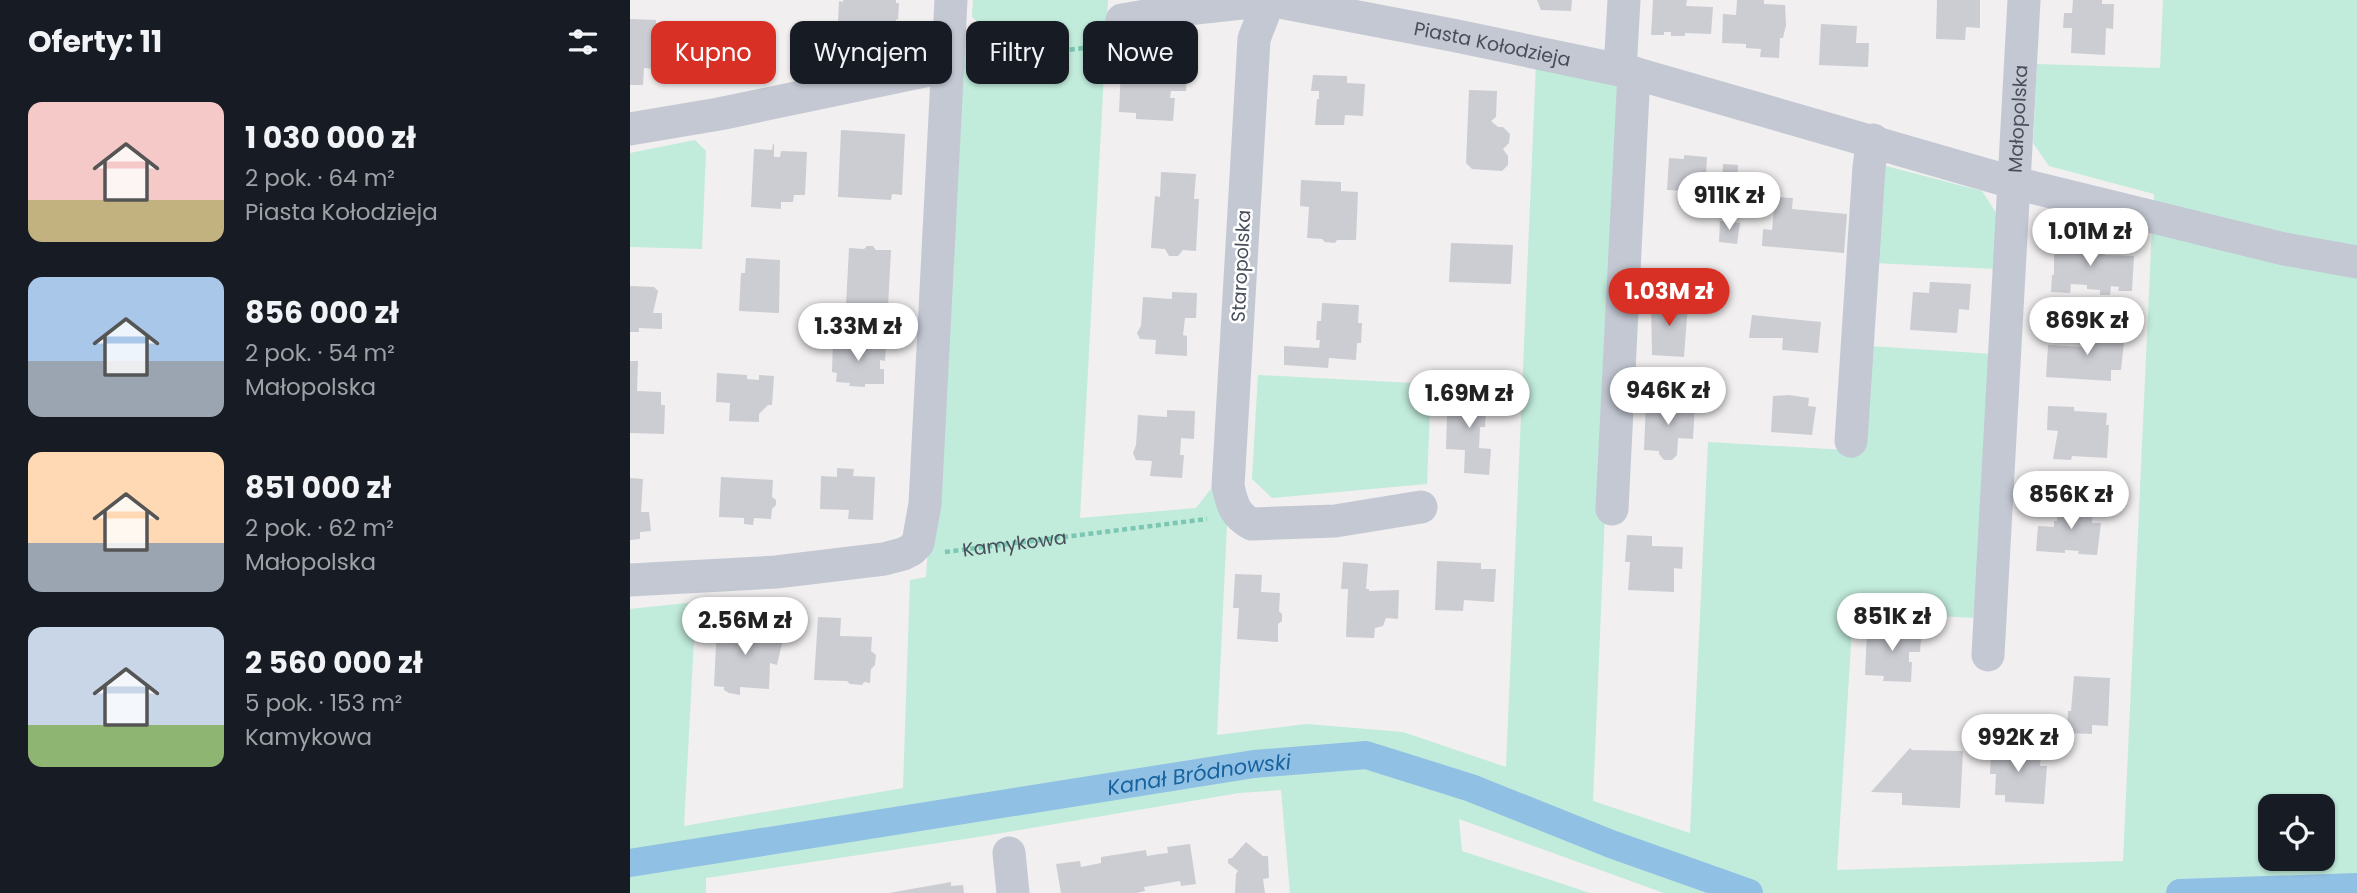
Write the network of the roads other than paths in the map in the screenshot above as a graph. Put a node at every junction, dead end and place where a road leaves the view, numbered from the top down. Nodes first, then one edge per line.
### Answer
1 (951, 0) edge
2 (1269, 0) edge
3 (1624, 0) edge
4 (2024, 0) edge
5 (1122, 20) road end
6 (950, 21) edge
7 (1627, 71) junction
8 (862, 84) edge
9 (947, 84) edge
10 (630, 129) edge
11 (1872, 140) junction
12 (2015, 183) junction
13 (2357, 262) edge
14 (1851, 442) dead end
15 (1421, 507) dead end
16 (1612, 509) dead end
17 (630, 580) edge
18 (1988, 655) dead end
19 (1009, 853) dead end
20 (1013, 893) edge

1 - 6 street
2 - 5 street, Piasta Kołodzieja
2 - 7 street, Piasta Kołodzieja
2 - 15 street, Staropolska
3 - 7 street
4 - 12 street, Małopolska
7 - 11 street, Piasta Kołodzieja
7 - 16 street
8 - 10 street
9 - 17 street
11 - 12 street, Piasta Kołodzieja
11 - 14 street
12 - 13 street, Piasta Kołodzieja
12 - 18 street, Małopolska
19 - 20 street

